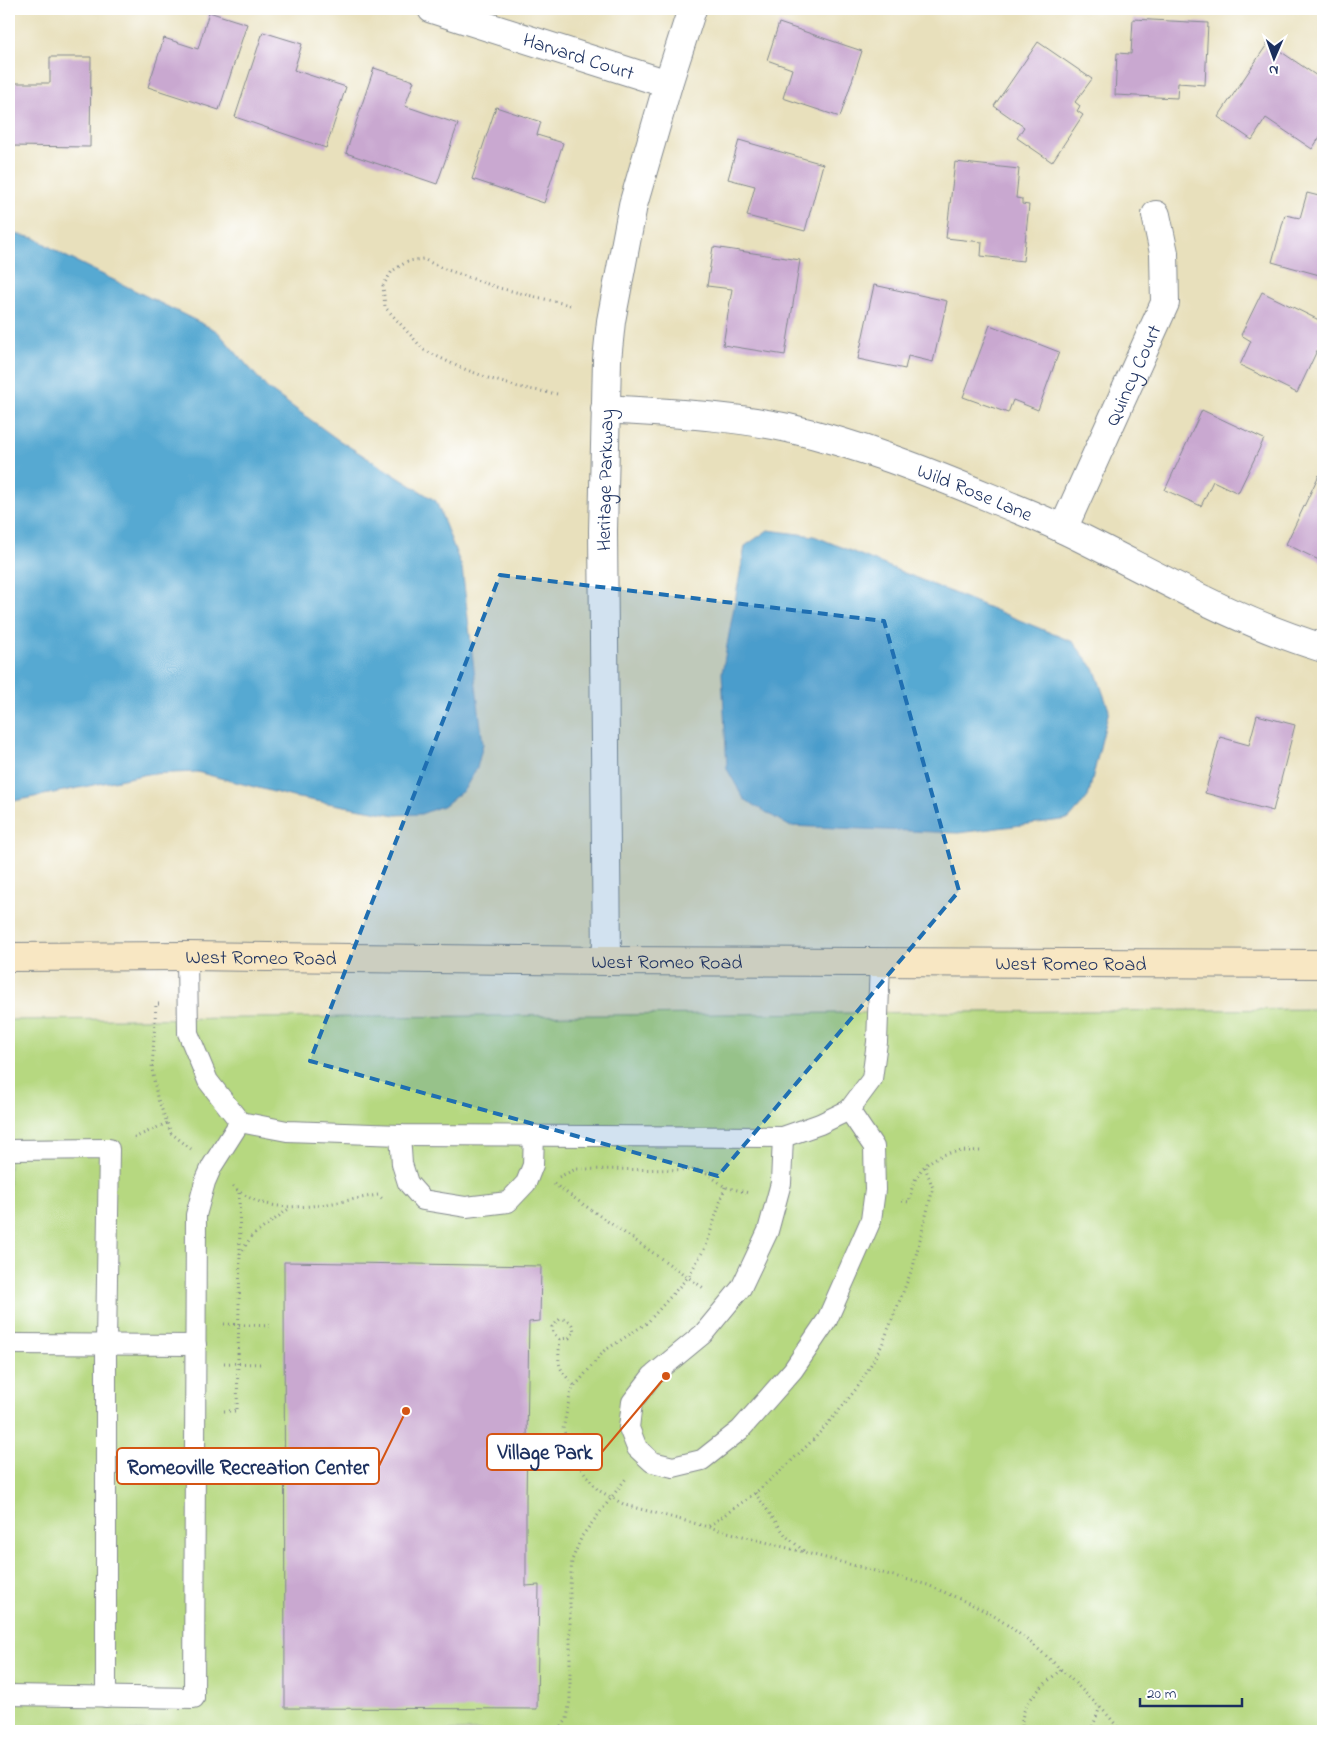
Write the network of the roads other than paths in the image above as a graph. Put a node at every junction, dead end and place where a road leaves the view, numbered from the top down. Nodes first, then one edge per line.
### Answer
1 (432, 9) edge
2 (692, 9) edge
3 (668, 84) junction
4 (1156, 214) dead end
5 (605, 409) junction
6 (1063, 529) junction
7 (1323, 648) edge
8 (187, 956) junction
9 (9, 957) edge
10 (607, 961) junction
11 (880, 962) junction
12 (1323, 964) edge
13 (849, 1110) junction
14 (240, 1122) junction
15 (400, 1135) junction
16 (534, 1136) junction
17 (782, 1137) junction
18 (9, 1150) edge
19 (9, 1344) edge
20 (106, 1344) junction
21 (196, 1345) junction
22 (9, 1695) edge
23 (106, 1697) junction

1 - 3 street, Harvard Court
2 - 3 street, Heritage Parkway
3 - 5 street, Heritage Parkway
4 - 6 street, Quincy Court
5 - 6 street, Wild Rose Lane
5 - 10 street, Heritage Parkway
6 - 7 street, Wild Rose Lane
8 - 9 main road, West Romeo Road
8 - 10 main road, West Romeo Road
8 - 14 lane
10 - 11 main road, West Romeo Road
11 - 12 main road, West Romeo Road
11 - 13 lane
13 - 17 lane
13 - 17 lane
14 - 15 lane
14 - 21 lane
15 - 16 lane
15 - 16 lane
16 - 17 lane
18 - 20 lane
19 - 20 lane
20 - 21 lane
20 - 23 lane
21 - 23 lane
22 - 23 lane

